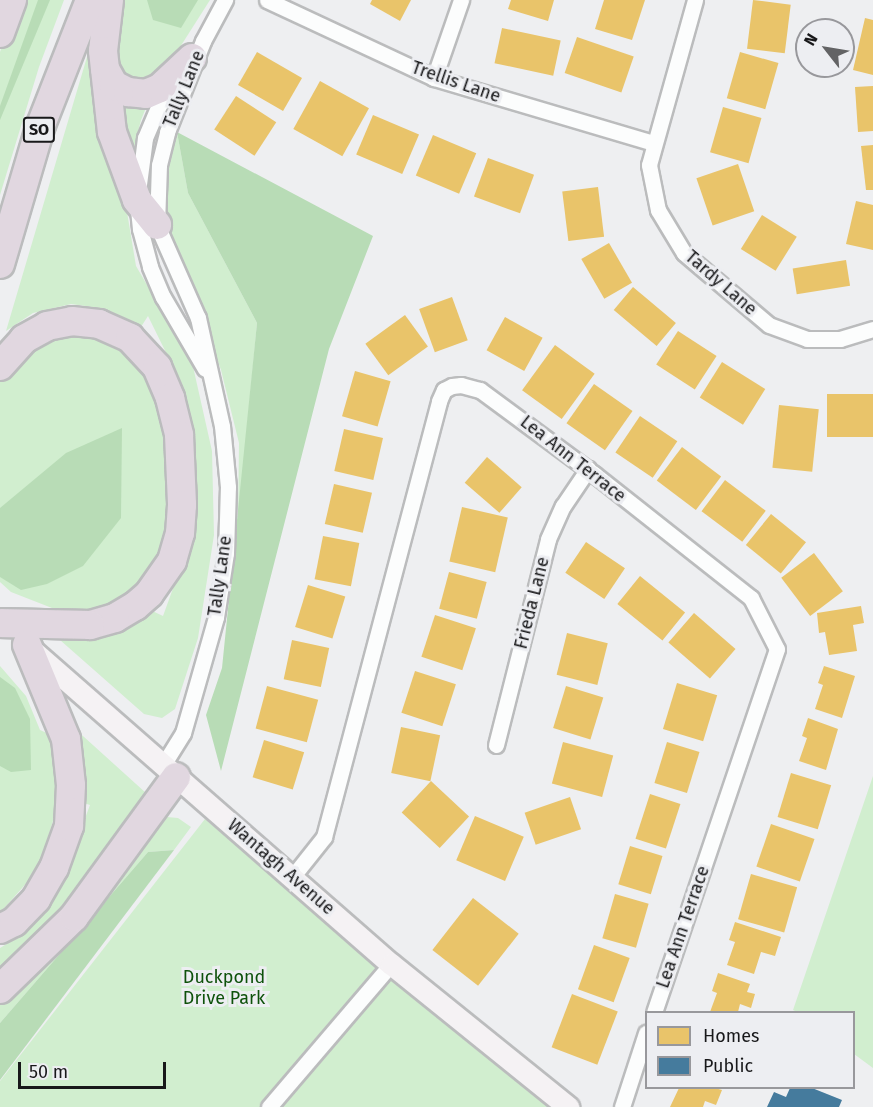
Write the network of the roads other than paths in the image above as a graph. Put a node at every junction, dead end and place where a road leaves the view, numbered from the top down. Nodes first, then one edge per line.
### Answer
1 (12, 0) edge
2 (90, 0) edge
3 (109, 0) edge
4 (225, 0) edge
5 (267, 0) edge
6 (462, 0) edge
7 (695, 0) edge
8 (0, 33) edge
9 (197, 50) junction
10 (105, 69) junction
11 (434, 78) junction
12 (653, 143) junction
13 (137, 200) junction
14 (157, 225) junction
15 (0, 264) edge
16 (873, 330) edge
17 (0, 366) edge
18 (212, 378) junction
19 (588, 469) junction
20 (1, 622) edge
21 (27, 645) junction
22 (496, 745) dead end
23 (169, 771) junction
24 (293, 876) junction
25 (0, 929) edge
26 (392, 964) junction
27 (0, 988) edge
28 (654, 1011) edge
29 (645, 1036) edge
30 (269, 1107) edge
31 (568, 1107) edge
32 (622, 1107) edge

1 - 8 highway
2 - 15 highway, SO
3 - 10 highway
4 - 9 street, Tally Lane
5 - 11 street, Trellis Lane
6 - 11 street
7 - 12 street, Tardy Lane
9 - 10 highway
9 - 13 street, Tally Lane
9 - 14 street, Tally Lane
10 - 13 highway
11 - 12 street, Trellis Lane
12 - 16 street, Tardy Lane
13 - 14 highway
13 - 18 street, Tally Lane
14 - 18 street, Tally Lane
17 - 20 highway
18 - 23 street, Tally Lane
19 - 22 street, Frieda Lane
19 - 24 street, Lea Ann Terrace
19 - 28 street, Lea Ann Terrace
20 - 21 main road, Wantagh Avenue
21 - 23 main road, Wantagh Avenue
21 - 25 highway
23 - 24 main road, Wantagh Avenue
23 - 27 highway
24 - 26 main road, Wantagh Avenue
26 - 30 street
26 - 31 main road, Wantagh Avenue
29 - 32 street

